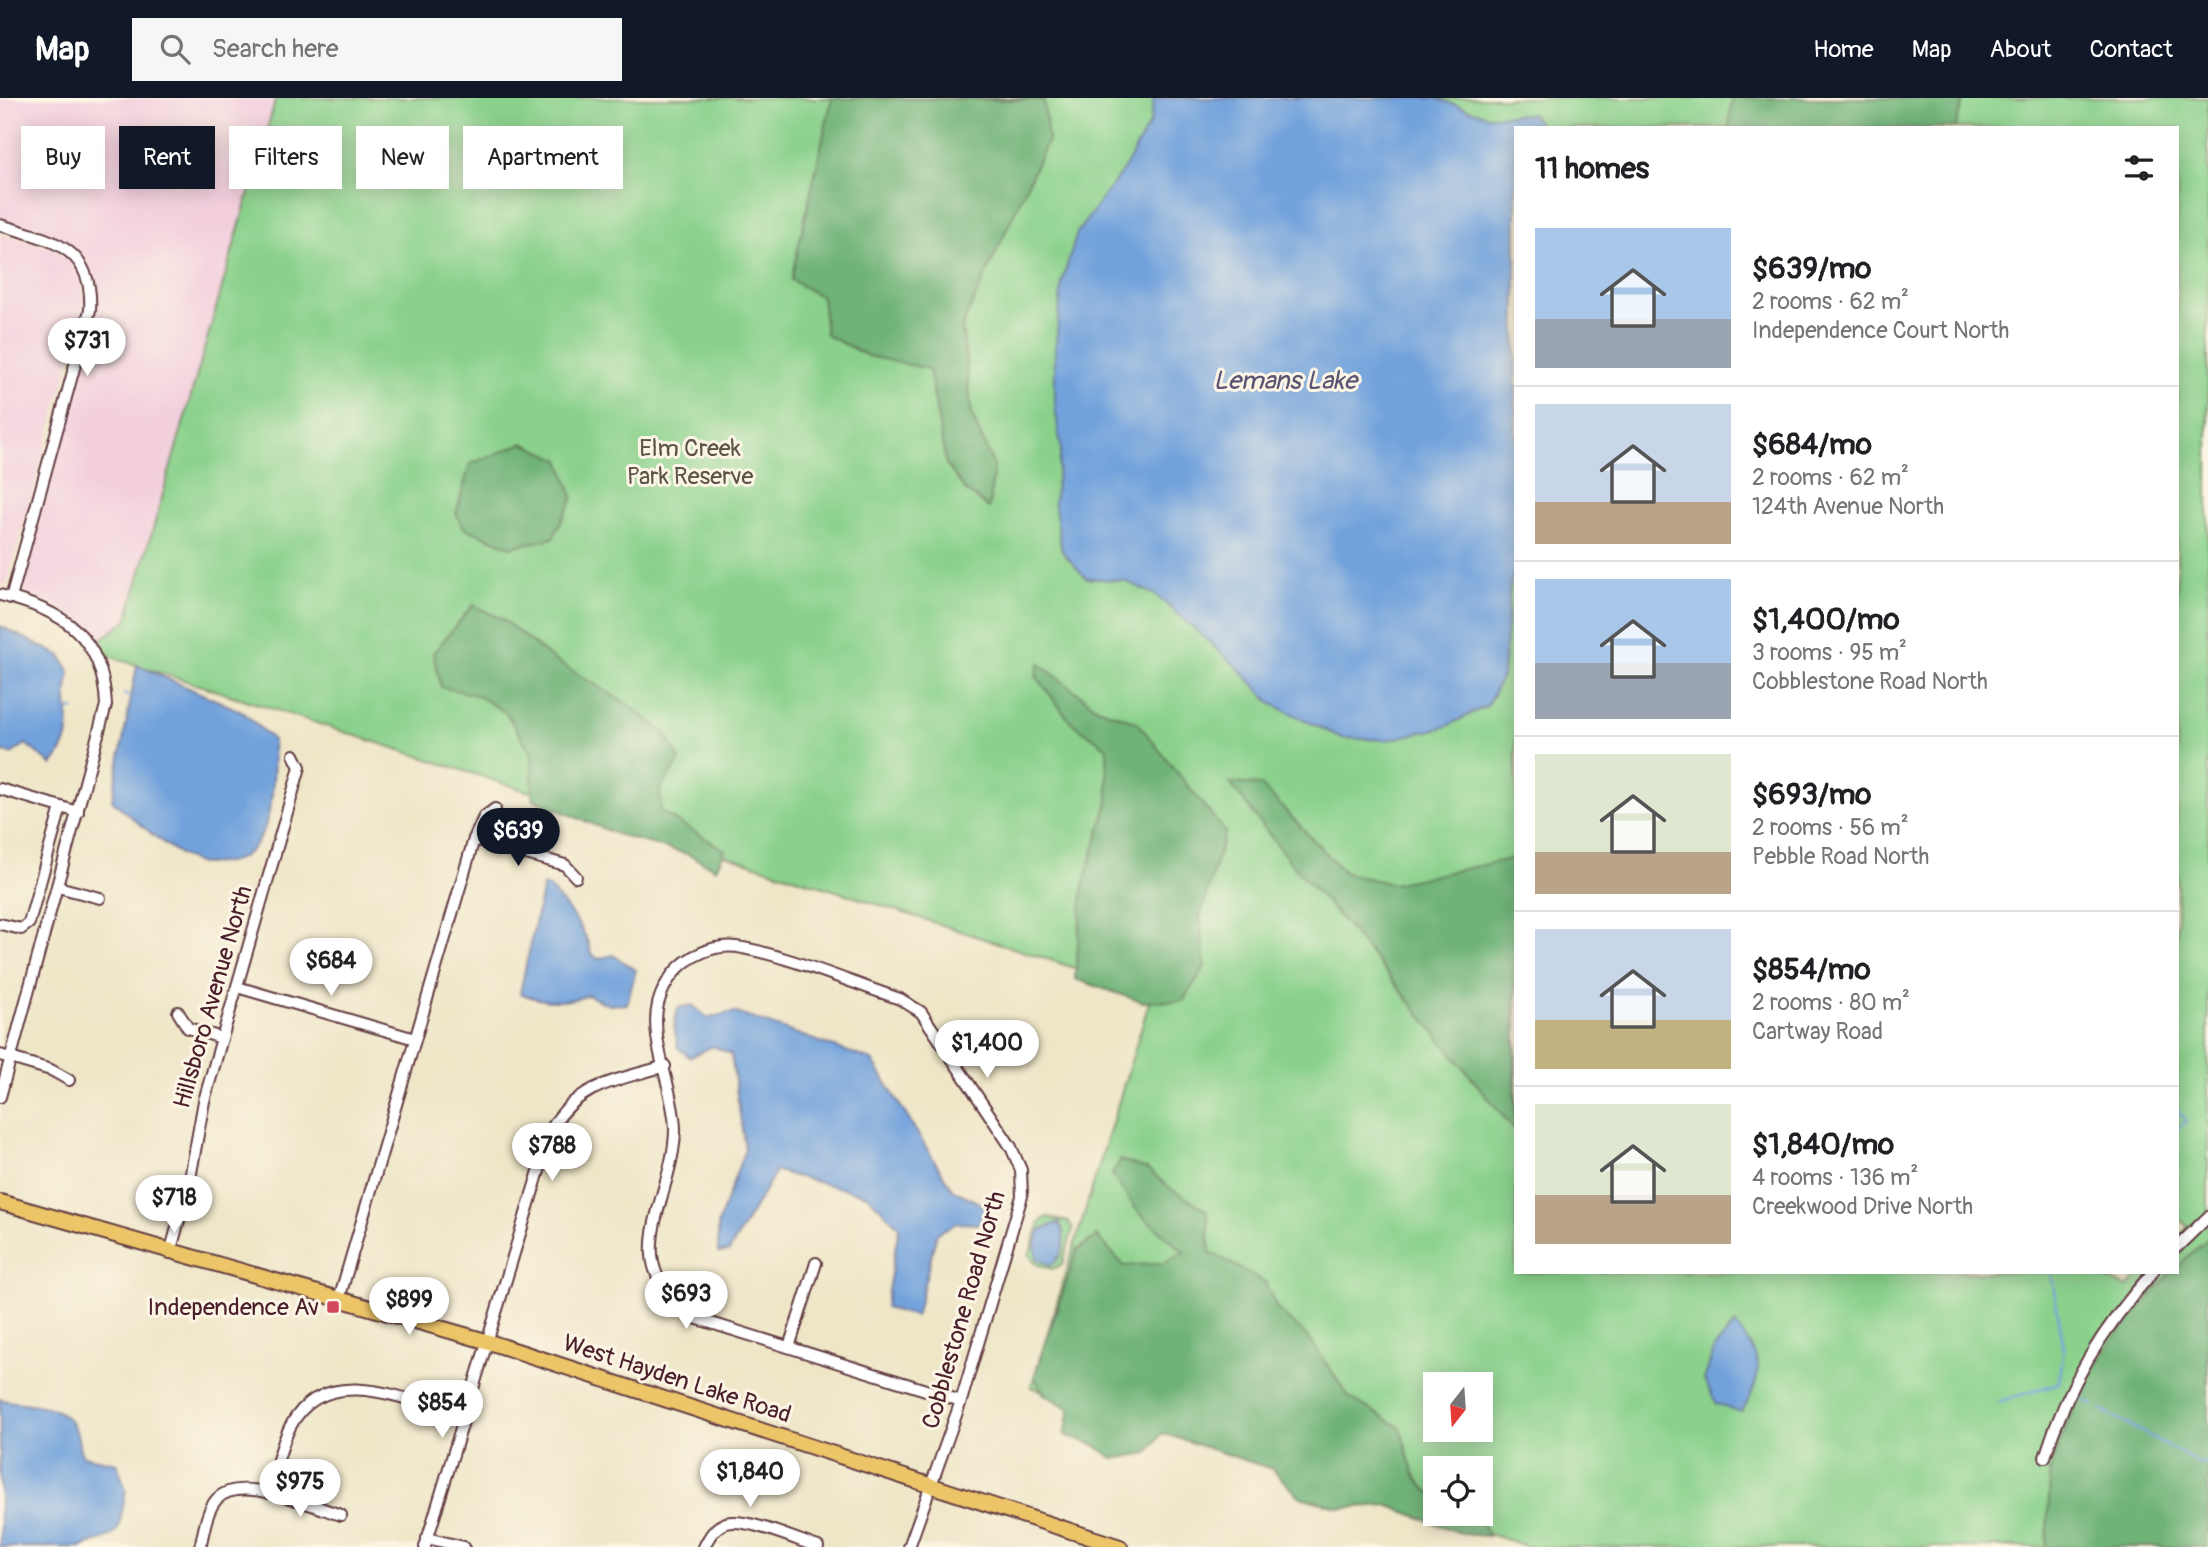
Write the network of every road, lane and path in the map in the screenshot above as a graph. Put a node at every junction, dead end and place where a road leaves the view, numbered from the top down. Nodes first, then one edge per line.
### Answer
1 (0, 225) edge
2 (6, 596) edge
3 (295, 755) dead end
4 (0, 789) edge
5 (61, 807) junction
6 (495, 809) dead end
7 (78, 812) junction
8 (474, 839) junction
9 (576, 877) dead end
10 (58, 887) junction
11 (100, 898) dead end
12 (0, 924) edge
13 (237, 987) junction
14 (178, 1012) dead end
15 (222, 1038) junction
16 (415, 1040) junction
17 (6, 1057) edge
18 (665, 1066) junction
19 (69, 1080) dead end
20 (0, 1097) edge
21 (0, 1202) edge
22 (2208, 1217) edge
23 (2179, 1245) edge
24 (170, 1253) junction
25 (816, 1263) dead end
26 (2151, 1274) edge
27 (339, 1299) junction
28 (489, 1342) junction
29 (789, 1347) junction
30 (961, 1401) junction
31 (466, 1418) junction
32 (2045, 1457) dead end
33 (930, 1486) junction
34 (269, 1493) junction
35 (341, 1515) dead end
36 (426, 1542) edge
37 (200, 1547) edge
38 (464, 1547) edge
39 (704, 1547) edge
40 (818, 1547) edge
41 (909, 1547) edge
42 (1120, 1547) edge

1 - 2 street
2 - 7 street
3 - 13 street, Hillsboro Avenue North
4 - 5 street
5 - 7 street
5 - 12 street
6 - 8 street
7 - 10 street
8 - 9 street
8 - 16 street
10 - 11 street
10 - 17 street
13 - 15 street, Hillsboro Avenue North
13 - 16 street
14 - 15 street
15 - 24 street, Hillsboro Avenue North
16 - 27 street
17 - 19 street
17 - 20 street
18 - 28 street
18 - 29 street, Cobblestone Road North
18 - 30 street, Cobblestone Road North
21 - 24 main road, West Hayden Lake Road
22 - 23 street
24 - 27 main road, West Hayden Lake Road
25 - 29 street
26 - 32 street
27 - 28 main road, West Hayden Lake Road
28 - 31 street
28 - 33 main road, West Hayden Lake Road
29 - 30 street, Cobblestone Road North
30 - 33 street, Cobblestone Road North
31 - 34 street
31 - 36 street
33 - 41 street, Cobblestone Road North
33 - 42 main road, West Hayden Lake Road
34 - 35 street
34 - 37 street
36 - 38 street
39 - 40 street

